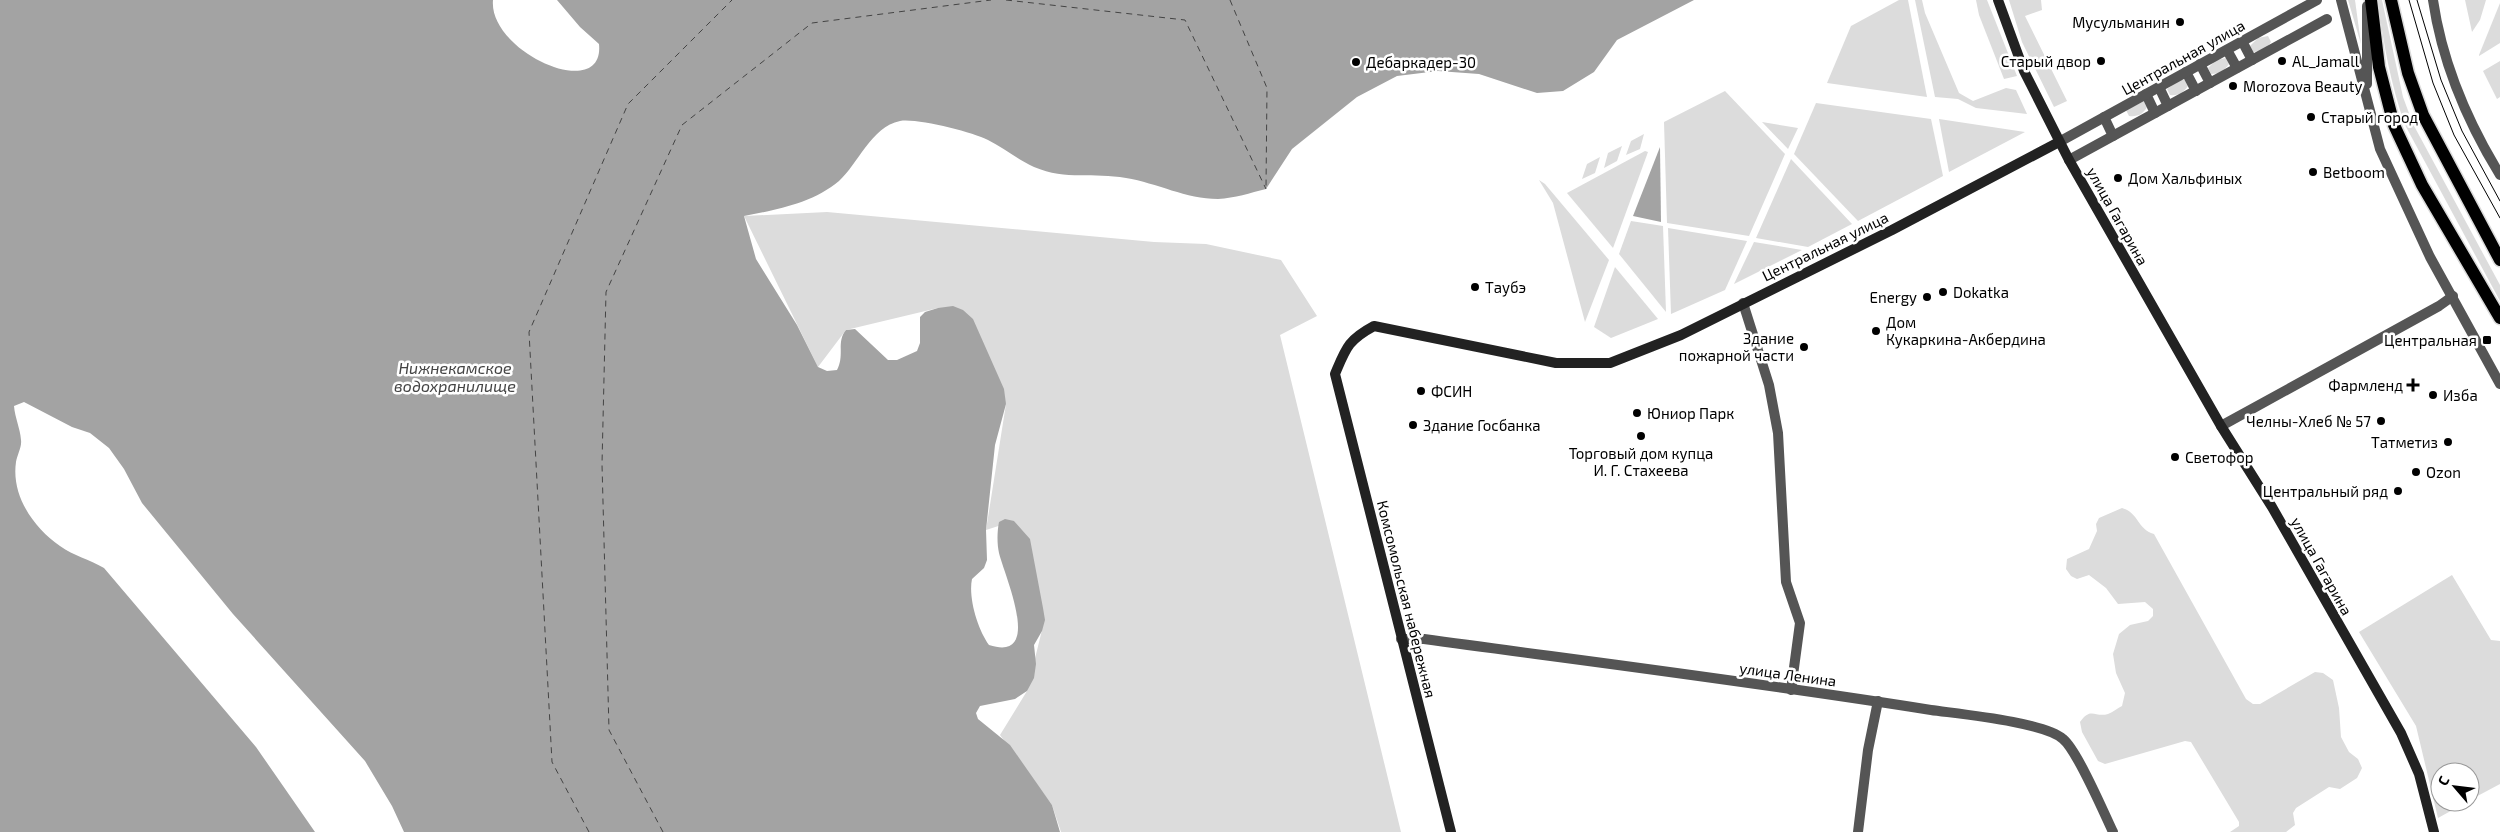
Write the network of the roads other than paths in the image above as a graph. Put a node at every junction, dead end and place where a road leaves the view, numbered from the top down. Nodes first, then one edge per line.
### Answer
1 (1998, 0) edge
2 (2317, 0) edge
3 (2341, 0) edge
4 (2367, 0) edge
5 (2371, 0) edge
6 (2391, 0) edge
7 (2433, 0) edge
8 (2328, 19) dead end
9 (2242, 41) junction
10 (2227, 50) junction
11 (2252, 60) junction
12 (2200, 64) junction
13 (2237, 68) junction
14 (2186, 72) junction
15 (2210, 83) junction
16 (2159, 87) junction
17 (2196, 90) junction
18 (2146, 94) junction
19 (2368, 100) junction
20 (2168, 106) junction
21 (2155, 113) junction
22 (2104, 117) junction
23 (2113, 136) junction
24 (2059, 142) junction
25 (2069, 160) junction
26 (2500, 175) edge
27 (2500, 260) edge
28 (2453, 296) junction
29 (1743, 303) junction
30 (2500, 318) edge
31 (1335, 374) joint
32 (2500, 384) edge
33 (2221, 426) junction
34 (1401, 639) junction
35 (1791, 690) junction
36 (1878, 701) junction
37 (1451, 832) edge
38 (1858, 832) edge
39 (2113, 832) edge
40 (2434, 832) edge

1 - 24 street, улица Гагарина
2 - 9 street, Центральная улица
3 - 19 street
4 - 19 street
5 - 30 main road
6 - 27 main road
7 - 26 street
8 - 11 street
9 - 10 street, Центральная улица
9 - 11 street
10 - 12 street, Центральная улица
10 - 13 street
11 - 13 street
12 - 14 street, Центральная улица
12 - 15 street
13 - 15 street
14 - 16 street, Центральная улица
14 - 17 street
15 - 17 street
16 - 18 street, Центральная улица
16 - 20 street
17 - 20 street
18 - 21 street
18 - 22 street, Центральная улица
19 - 28 street
20 - 21 street
21 - 23 street
22 - 23 street
22 - 24 street, Центральная улица
23 - 25 street
24 - 25 street, улица Гагарина
24 - 29 street, Центральная улица
25 - 33 street, улица Гагарина
28 - 32 street
28 - 33 street
29 - 31 street, Центральная улица
29 - 35 street
31 - 34 street, Комсомольская набережная
33 - 40 street, улица Гагарина
34 - 35 street, улица Ленина
34 - 37 street, Комсомольская набережная
35 - 36 street, улица Ленина
36 - 38 street
36 - 39 street, улица Ленина

